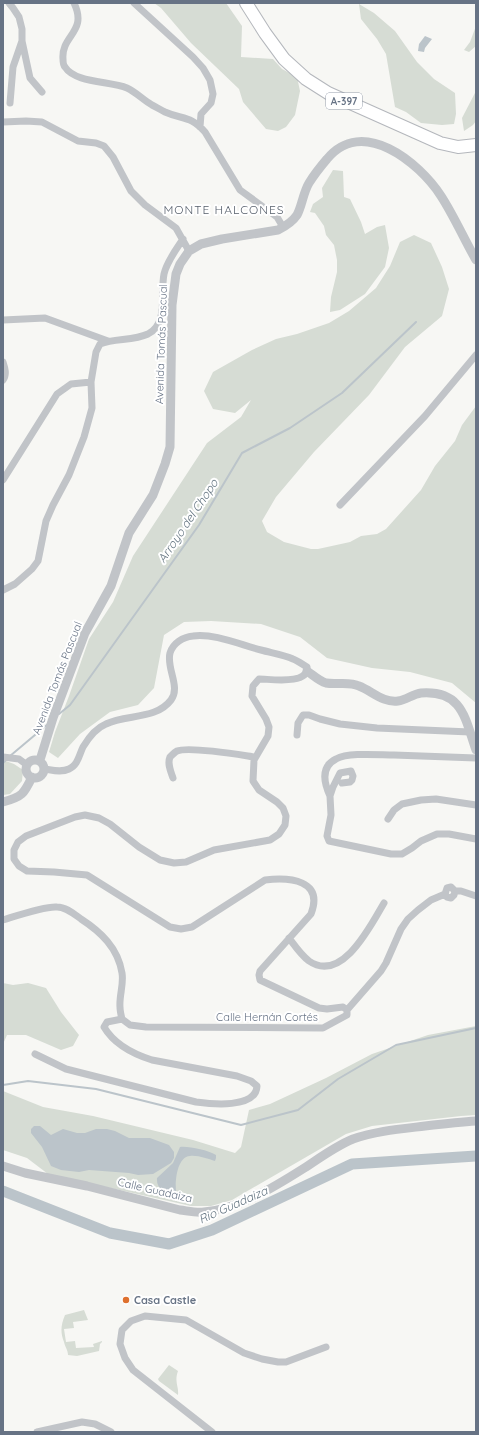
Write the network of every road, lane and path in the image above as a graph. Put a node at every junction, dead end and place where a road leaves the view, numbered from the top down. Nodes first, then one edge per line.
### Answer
1 (9, 3) edge
2 (74, 3) edge
3 (134, 3) edge
4 (246, 3) edge
5 (22, 41) junction
6 (42, 92) dead end
7 (10, 102) dead end
8 (201, 114) junction
9 (189, 119) junction
10 (3, 122) edge
11 (200, 127) junction
12 (476, 145) edge
13 (283, 227) junction
14 (183, 239) junction
15 (189, 251) junction
16 (476, 260) edge
17 (3, 320) edge
18 (108, 341) junction
19 (476, 355) edge
20 (3, 362) edge
21 (3, 380) edge
22 (91, 382) junction
23 (3, 480) edge
24 (340, 505) dead end
25 (3, 590) edge
26 (307, 671) junction
27 (470, 732) junction
28 (297, 735) dead end
29 (476, 750) edge
30 (3, 757) edge
31 (255, 757) junction
32 (476, 758) edge
33 (40, 760) junction
34 (27, 765) junction
35 (45, 769) junction
36 (32, 777) junction
37 (173, 778) dead end
38 (342, 783) dead end
39 (330, 796) junction
40 (3, 802) edge
41 (476, 806) edge
42 (388, 819) dead end
43 (476, 839) edge
44 (476, 896) edge
45 (384, 903) dead end
46 (3, 920) edge
47 (289, 938) junction
48 (347, 1010) junction
49 (122, 1019) junction
50 (35, 1054) dead end
51 (476, 1121) edge
52 (3, 1166) edge
53 (326, 1347) dead end
54 (37, 1432) edge
55 (111, 1432) edge
56 (212, 1432) edge

1 - 5 street
2 - 9 street
3 - 8 street
4 - 12 main road, A-397
5 - 6 street
5 - 7 street
8 - 9 street
8 - 11 street
9 - 11 street
10 - 14 street
11 - 13 street
13 - 15 street
13 - 16 street
14 - 15 street
14 - 18 street
15 - 33 street, Avenida Tomás Pascual
17 - 18 street
18 - 22 street
19 - 24 street
20 - 21 street
22 - 23 street
22 - 25 street
26 - 27 street
26 - 31 street, Calle Hernán Cortés
26 - 35 street
27 - 28 street
27 - 29 street
30 - 34 street
31 - 37 street
31 - 47 street, Calle Hernán Cortés
32 - 39 street
33 - 34 street
33 - 35 street
34 - 36 street
35 - 36 street
36 - 40 street
38 - 39 street
39 - 43 street
41 - 42 street
44 - 48 street
45 - 47 street
46 - 49 street
47 - 48 street, Calle Hernán Cortés
48 - 49 street, Calle Hernán Cortés
49 - 50 street
51 - 52 street, Calle Guadaiza
53 - 56 street
54 - 55 street

